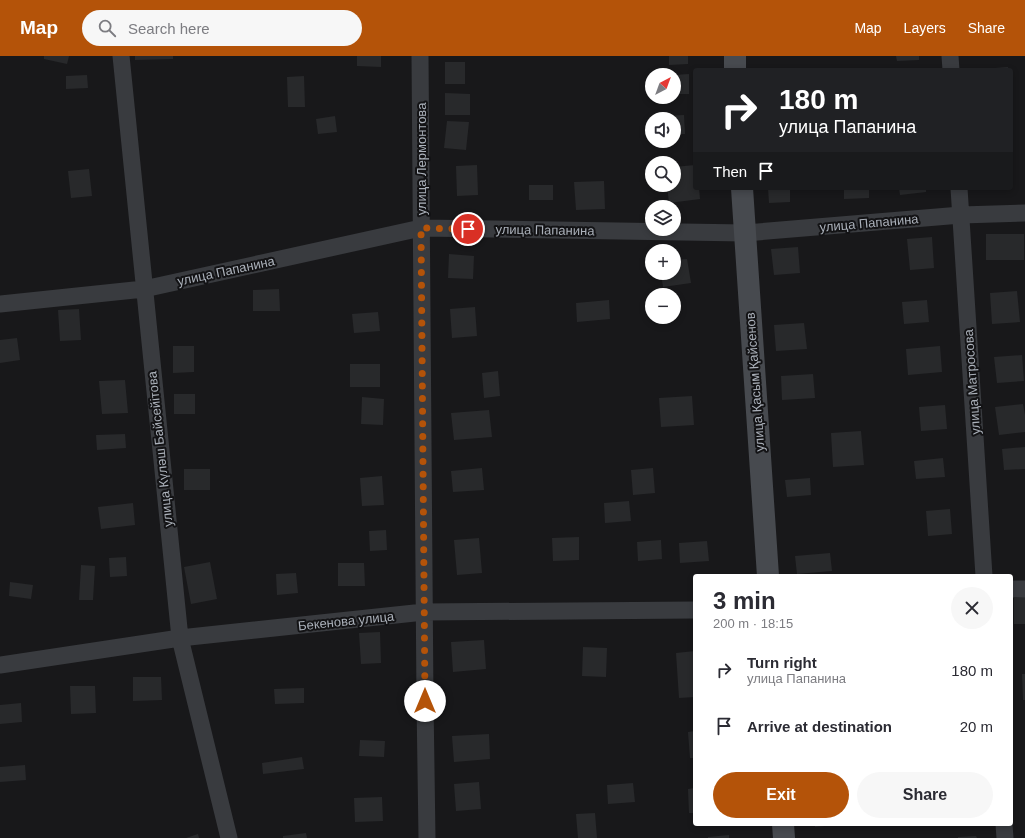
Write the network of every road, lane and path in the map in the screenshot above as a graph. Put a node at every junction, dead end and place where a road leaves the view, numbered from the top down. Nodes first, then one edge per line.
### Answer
1 (121, 56) edge
2 (420, 56) edge
3 (735, 56) edge
4 (950, 56) edge
5 (735, 68) edge
6 (951, 68) edge
7 (742, 190) edge
8 (959, 190) edge
9 (1025, 213) edge
10 (961, 215) junction
11 (421, 228) junction
12 (745, 233) junction
13 (144, 289) junction
14 (0, 304) edge
15 (768, 574) edge
16 (984, 574) edge
17 (1025, 588) edge
18 (1013, 589) edge
19 (693, 610) edge
20 (424, 612) junction
21 (180, 638) junction
22 (0, 665) edge
23 (783, 826) edge
24 (1004, 826) edge
25 (229, 838) edge
26 (427, 838) edge
27 (784, 838) edge
28 (1005, 838) edge

1 - 13 street, улица Күләш Байсейітова
2 - 11 street, улица Лермонтова
3 - 5 street
4 - 6 street
7 - 12 street, улица Қасым Қайсенов
8 - 10 street, улица Матросова
9 - 10 street, улица Папанина
10 - 12 street, улица Папанина
10 - 16 street, улица Матросова
11 - 12 street, улица Папанина
11 - 13 street, улица Папанина
11 - 20 street, улица Лермонтова
12 - 15 street, улица Қасым Қайсенов
13 - 14 street, улица Папанина
13 - 21 street, улица Күләш Байсейітова
17 - 18 street
19 - 20 street, Бекенова улица
20 - 21 street, Бекенова улица
20 - 26 street, улица Лермонтова
21 - 22 street, Бекенова улица
21 - 25 street, улица Күләш Байсейітова
23 - 27 street
24 - 28 street

